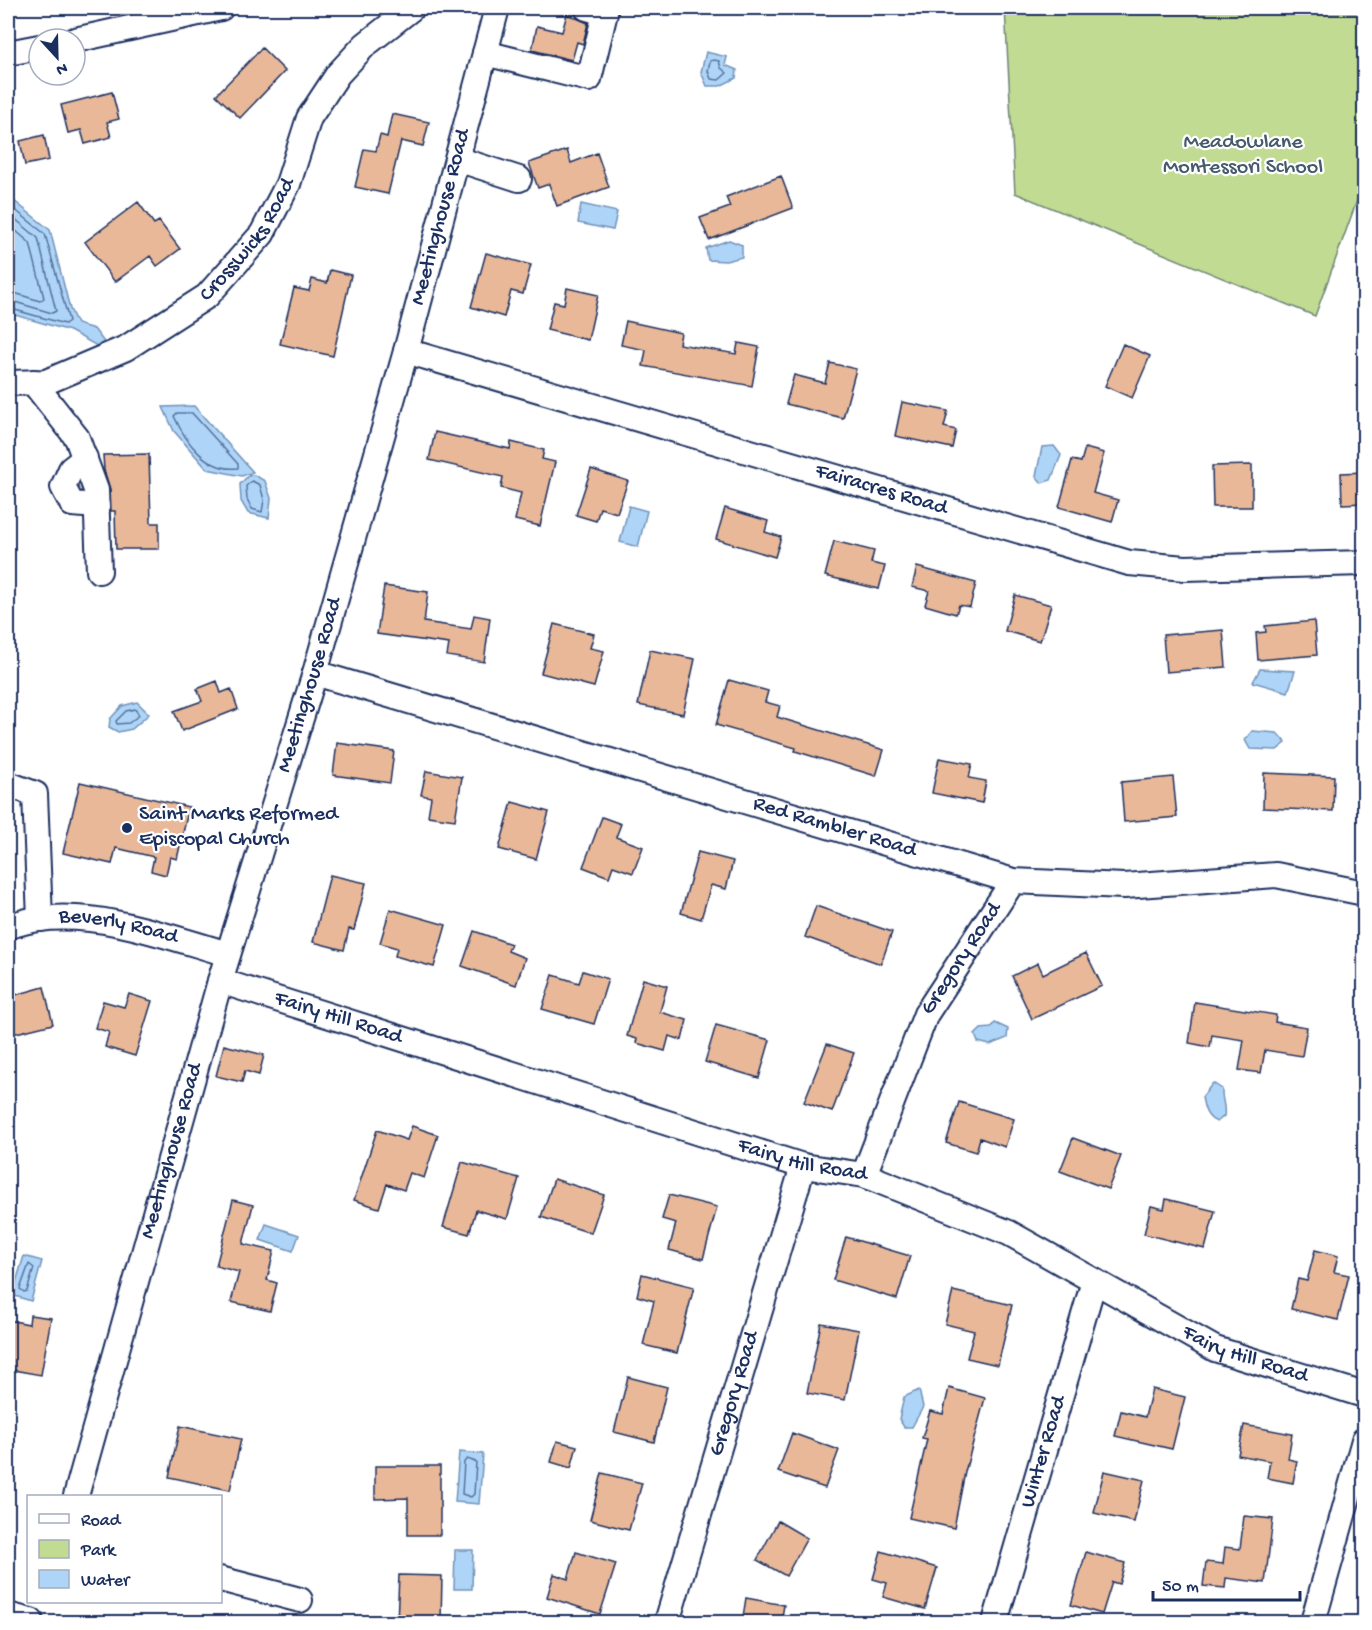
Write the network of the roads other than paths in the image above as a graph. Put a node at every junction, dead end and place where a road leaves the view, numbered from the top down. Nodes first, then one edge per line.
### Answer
1 (220, 8) edge
2 (412, 8) edge
3 (497, 8) edge
4 (600, 9) edge
5 (87, 37) edge
6 (27, 49) edge
7 (8, 53) edge
8 (485, 53) junction
9 (457, 159) junction
10 (519, 179) dead end
11 (406, 351) junction
12 (33, 382) junction
13 (8, 383) edge
14 (1365, 563) edge
15 (99, 571) dead end
16 (315, 673) junction
17 (8, 784) edge
18 (1013, 881) junction
19 (1365, 893) edge
20 (40, 919) junction
21 (8, 926) edge
22 (228, 954) junction
23 (220, 981) junction
24 (803, 1166) junction
25 (864, 1175) junction
26 (1094, 1281) junction
27 (1365, 1395) edge
28 (1365, 1440) edge
29 (77, 1495) edge
30 (222, 1580) edge
31 (300, 1600) dead end
32 (8, 1615) edge
33 (34, 1615) edge
34 (667, 1623) edge
35 (995, 1623) edge
36 (1313, 1623) edge

1 - 5 street
2 - 12 street, Crosswicks Road
3 - 8 street, Meetinghouse Road
4 - 8 street
6 - 7 street
8 - 9 street, Meetinghouse Road
9 - 10 street
9 - 11 street, Meetinghouse Road
11 - 14 street, Fairacres Road
11 - 16 street, Meetinghouse Road
12 - 13 street, Crosswicks Road
12 - 15 street
16 - 18 street, Red Rambler Road
16 - 22 street, Meetinghouse Road
17 - 20 street
18 - 19 street, Red Rambler Road
18 - 25 street, Gregory Road
20 - 21 street, Beverly Road
20 - 22 street, Beverly Road
22 - 23 street, Meetinghouse Road
23 - 24 street, Fairy Hill Road
23 - 29 street, Meetinghouse Road
24 - 25 street, Fairy Hill Road
24 - 34 street, Gregory Road
25 - 26 street, Fairy Hill Road
26 - 27 street, Fairy Hill Road
26 - 35 street, Winter Road
28 - 36 street
30 - 31 street
32 - 33 street

